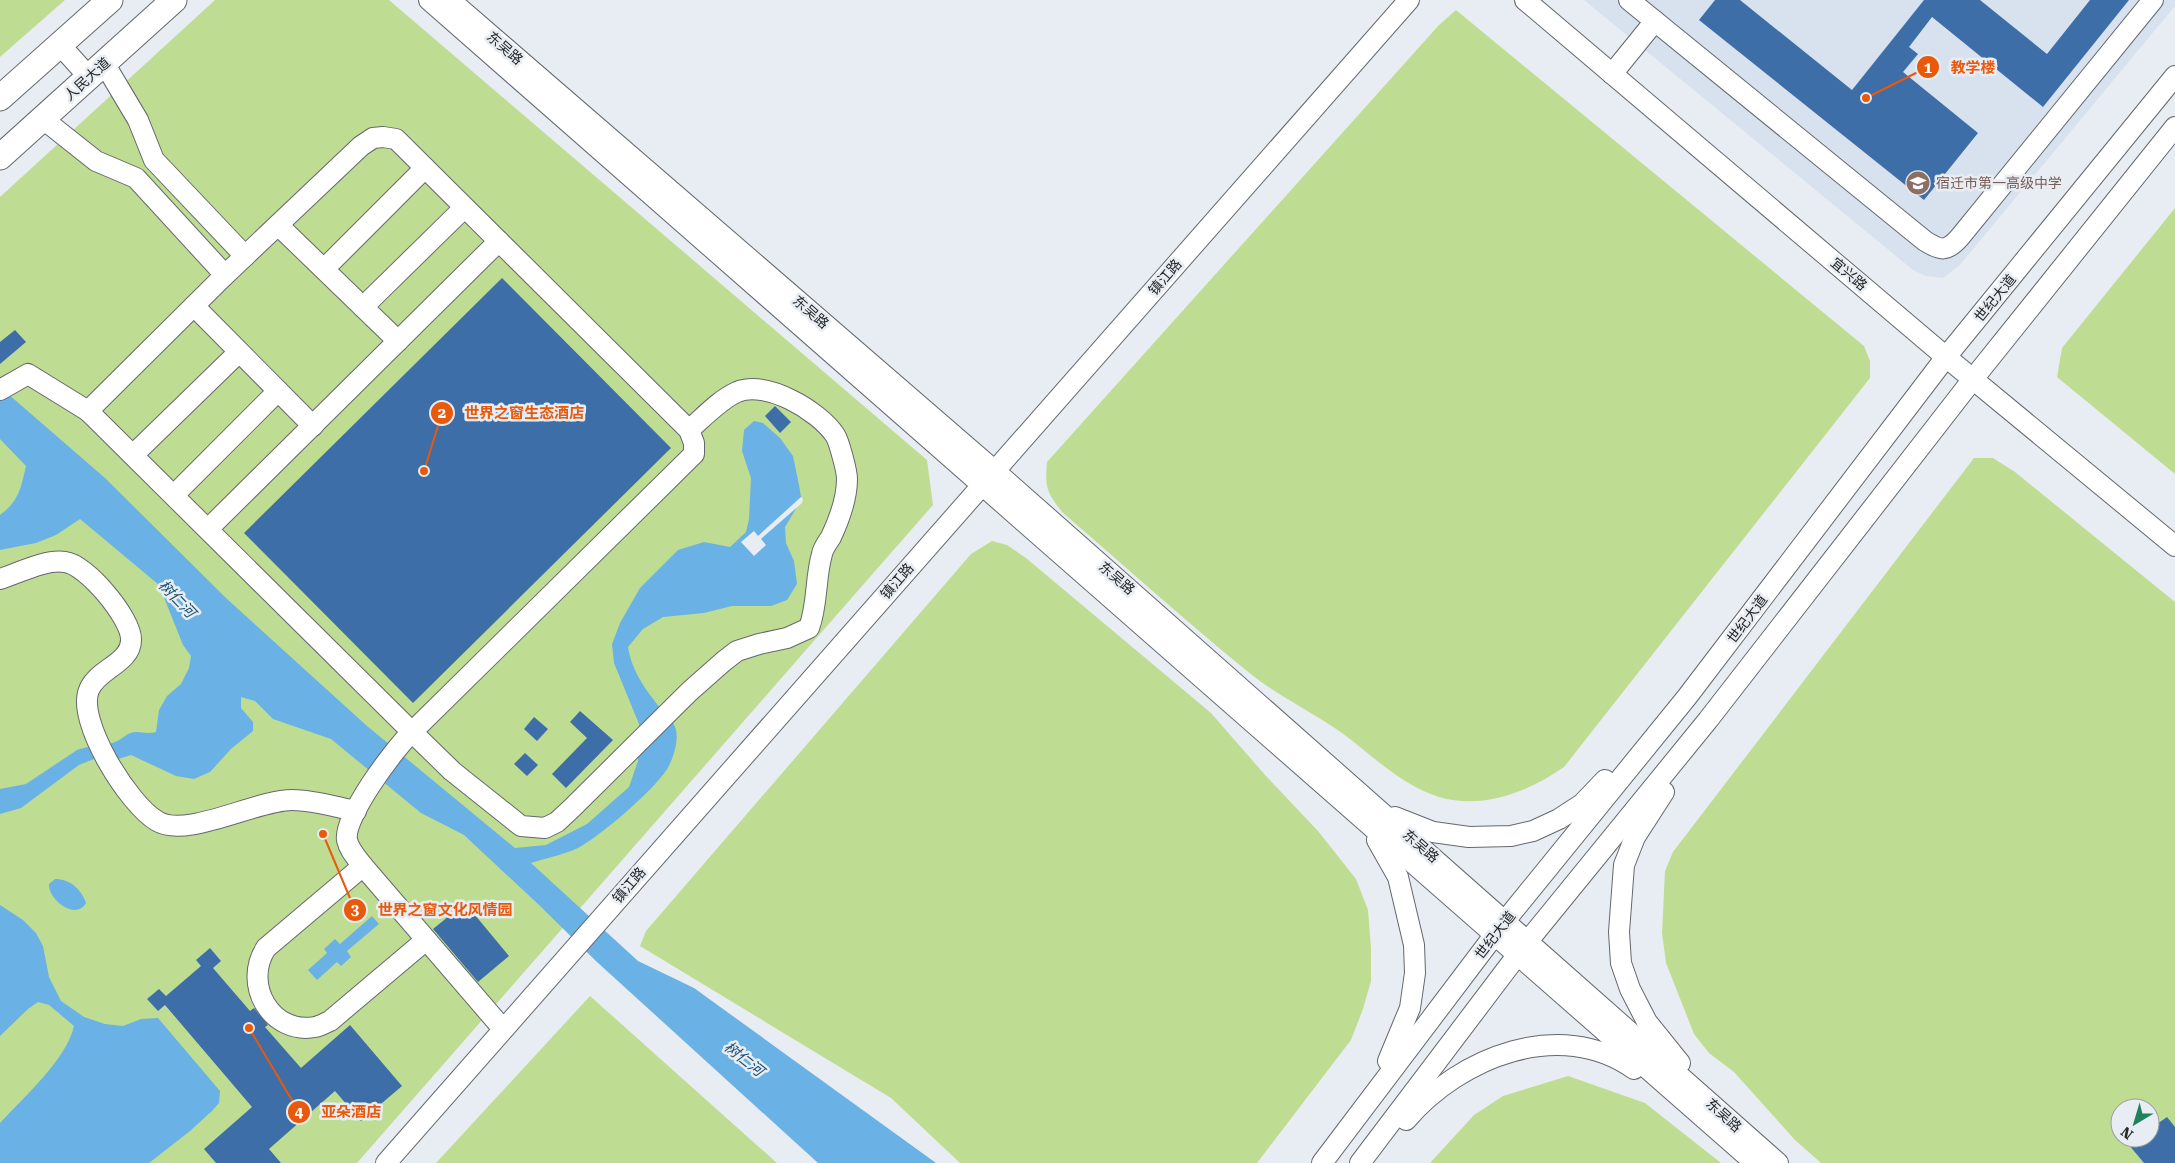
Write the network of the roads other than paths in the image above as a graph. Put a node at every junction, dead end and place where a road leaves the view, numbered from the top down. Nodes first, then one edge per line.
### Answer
1 (110, 0) edge
2 (174, 0) edge
3 (429, 0) edge
4 (450, 0) edge
5 (1409, 0) edge
6 (1525, 0) edge
7 (1629, 0) edge
8 (2153, 0) edge
9 (1655, 21) junction
10 (60, 45) junction
11 (97, 70) junction
12 (1612, 74) junction
13 (2175, 76) edge
14 (0, 98) edge
15 (43, 118) junction
16 (2175, 127) edge
17 (0, 158) edge
18 (425, 168) junction
19 (464, 208) junction
20 (278, 225) junction
21 (499, 241) junction
22 (245, 256) junction
23 (324, 269) junction
24 (225, 275) junction
25 (194, 306) junction
26 (363, 307) junction
27 (398, 341) junction
28 (239, 352) junction
29 (1946, 357) junction
30 (1973, 379) junction
31 (4, 388) edge
32 (278, 391) junction
33 (88, 411) junction
34 (313, 426) junction
35 (689, 430) junction
36 (133, 455) junction
37 (988, 478) junction
38 (174, 495) junction
39 (208, 529) junction
40 (2175, 546) edge
41 (0, 579) edge
42 (1687, 697) junction
43 (1708, 720) junction
44 (407, 737) junction
45 (359, 804) junction
46 (1374, 818) junction
47 (363, 866) junction
48 (1499, 928) junction
49 (426, 940) junction
50 (1523, 948) junction
51 (503, 1030) junction
52 (1366, 1106) junction
53 (1710, 1113) junction
54 (386, 1163) edge
55 (1322, 1163) edge
56 (1360, 1163) edge
57 (1369, 1163) edge
58 (1755, 1163) edge
59 (1778, 1163) edge

1 - 10 main road
2 - 11 main road, 人民大道
3 - 37 street, 东吴路
4 - 37 street, 东吴路
5 - 37 street, 镇江路
6 - 12 street, 宜兴路
7 - 9 street
8 - 9 street
9 - 12 street
10 - 11 street
10 - 14 main road
11 - 15 main road, 人民大道
11 - 22 street
12 - 29 street, 宜兴路
13 - 29 street, 世纪大道
15 - 17 main road, 人民大道
15 - 24 street
16 - 30 street
18 - 19 street
18 - 20 street
18 - 23 street
19 - 21 street
19 - 26 street
20 - 22 street
20 - 23 street
21 - 27 street
21 - 35 street
22 - 24 street
23 - 26 street
24 - 25 street
25 - 28 street
25 - 33 street
26 - 27 street
27 - 34 street
28 - 32 street
28 - 36 street
29 - 30 street, 宜兴路
29 - 42 street, 世纪大道
30 - 40 street, 宜兴路
30 - 43 street
31 - 33 street
32 - 34 street
32 - 38 street
33 - 36 street
34 - 39 street
35 - 44 street
35 - 44 street
36 - 38 street
37 - 46 street, 东吴路
37 - 51 street, 镇江路
38 - 39 street
39 - 44 street
41 - 45 street
42 - 46 street
42 - 48 street, 世纪大道
43 - 50 street
43 - 53 street
44 - 45 street
45 - 47 street
46 - 48 street, 东吴路
46 - 52 street
47 - 49 street
47 - 49 street
48 - 50 street, 东吴路
48 - 52 street, 世纪大道
49 - 51 street
50 - 53 street, 东吴路
50 - 56 street
51 - 54 street, 镇江路
52 - 55 street, 世纪大道
53 - 57 street
53 - 58 street, 东吴路
53 - 59 street, 东吴路

